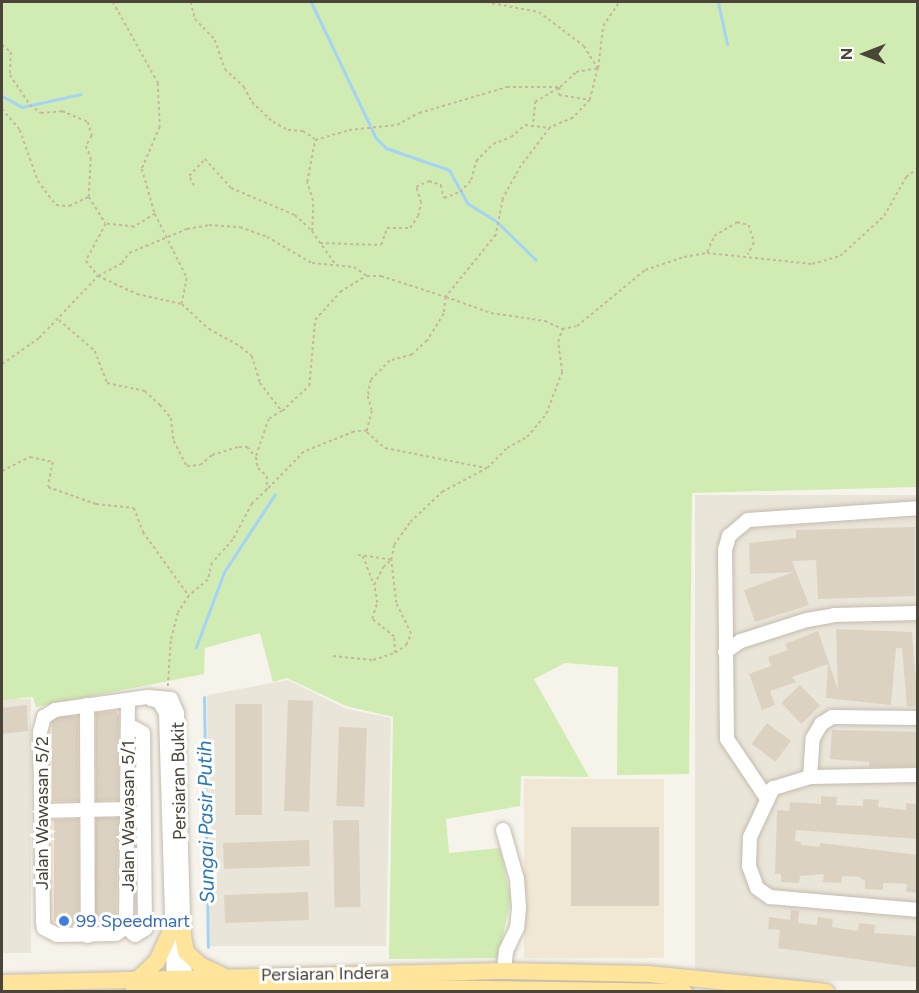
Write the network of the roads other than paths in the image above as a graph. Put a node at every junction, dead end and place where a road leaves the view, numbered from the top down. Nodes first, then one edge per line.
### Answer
1 (918, 508) edge
2 (918, 613) edge
3 (725, 652) junction
4 (134, 699) junction
5 (87, 705) junction
6 (918, 718) edge
7 (128, 725) junction
8 (918, 775) edge
9 (810, 777) junction
10 (766, 797) junction
11 (88, 810) junction
12 (128, 810) junction
13 (41, 811) junction
14 (503, 830) dead end
15 (918, 910) edge
16 (126, 927) junction
17 (177, 930) junction
18 (88, 936) junction
19 (504, 971) junction
20 (222, 975) junction
21 (2, 983) edge
22 (179, 984) edge
23 (136, 985) edge
24 (647, 985) edge
25 (340, 991) edge
26 (684, 992) edge
27 (826, 992) edge

1 - 3 street
2 - 3 street
3 - 10 street
4 - 5 street, Jalan Wawasan 5/2
4 - 7 street, Jalan Wawasan 5/1
4 - 17 street, Persiaran Bukit
4 - 17 street, Persiaran Bukit
5 - 11 street
5 - 13 street, Jalan Wawasan 5/2
6 - 9 street
7 - 12 street, Jalan Wawasan 5/1
7 - 16 street
8 - 9 street
9 - 10 street
10 - 15 street
11 - 12 street
11 - 13 street
11 - 18 street
12 - 16 street, Jalan Wawasan 5/1
13 - 18 street, Jalan Wawasan 5/2
14 - 19 street
16 - 18 street
17 - 20 main road
17 - 22 street, Persiaran Bukit
17 - 23 main road
19 - 20 main road, Persiaran Indera
19 - 24 main road, Persiaran Indera
20 - 22 main road, Persiaran Indera
21 - 23 main road, Persiaran Indera
22 - 23 main road, Persiaran Indera
22 - 25 main road, Persiaran Indera
24 - 25 main road, Persiaran Indera
24 - 26 main road
24 - 27 main road

